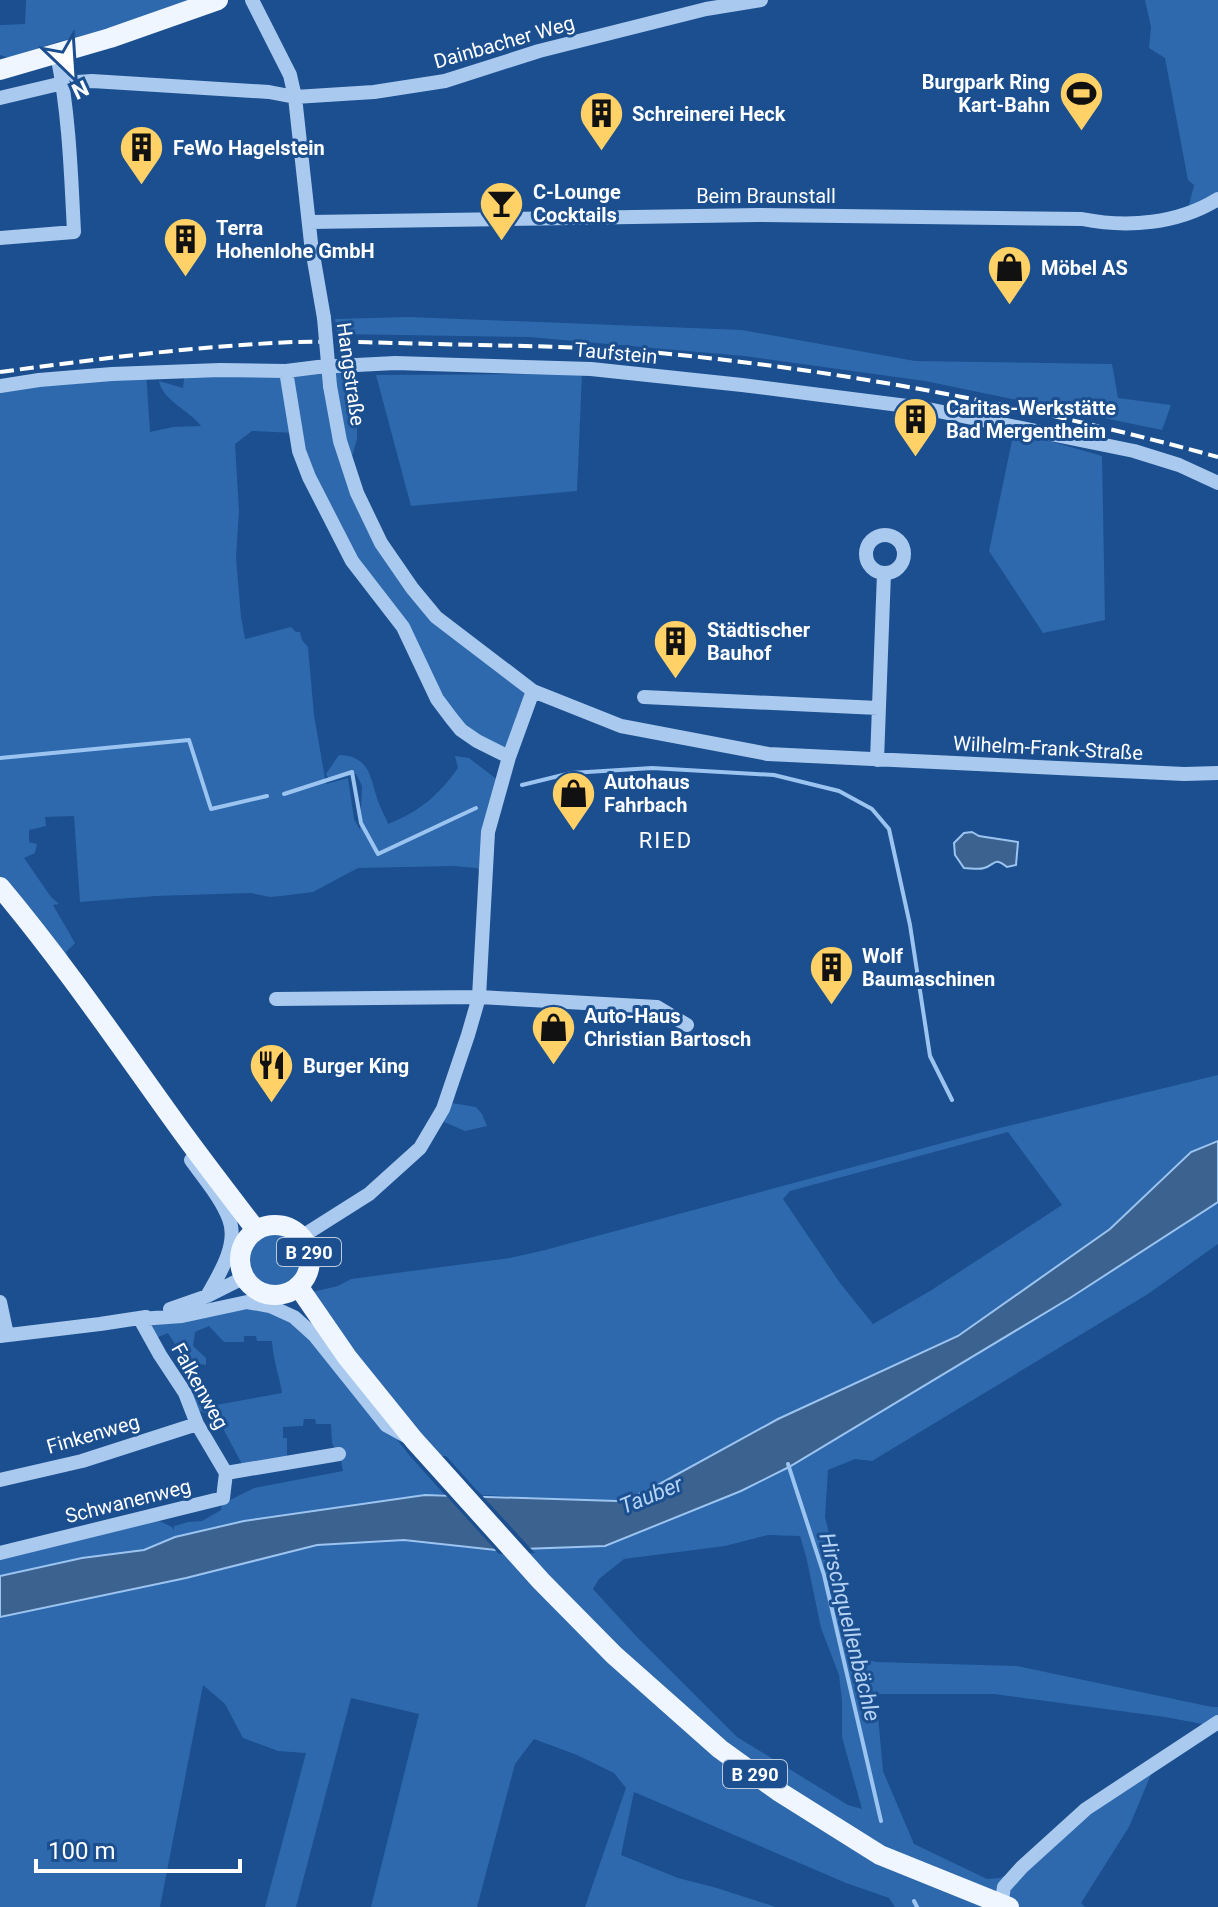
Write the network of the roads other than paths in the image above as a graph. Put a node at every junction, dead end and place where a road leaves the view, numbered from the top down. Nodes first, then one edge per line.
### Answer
1 (218, 0) edge
2 (252, 0) edge
3 (761, 0) edge
4 (57, 54) junction
5 (0, 70) edge
6 (63, 83) junction
7 (295, 97) junction
8 (0, 98) edge
9 (1218, 199) edge
10 (310, 222) junction
11 (0, 238) edge
12 (286, 371) junction
13 (0, 386) edge
14 (1218, 483) edge
15 (884, 573) dead end
16 (533, 691) junction
17 (644, 697) dead end
18 (878, 708) junction
19 (509, 757) junction
20 (877, 760) junction
21 (1218, 773) edge
22 (0, 887) edge
23 (479, 997) junction
24 (276, 999) dead end
25 (687, 1025) dead end
26 (174, 1120) junction
27 (256, 1230) junction
28 (301, 1237) junction
29 (245, 1277) junction
30 (298, 1286) junction
31 (207, 1296) junction
32 (0, 1302) edge
33 (140, 1319) junction
34 (4, 1336) edge
35 (197, 1424) junction
36 (414, 1440) junction
37 (339, 1454) dead end
38 (226, 1473) junction
39 (0, 1480) edge
40 (0, 1553) edge
41 (1218, 1722) edge
42 (1005, 1906) edge

1 - 4 main road
2 - 7 street, Hangstraße
3 - 7 street, Dainbacher Weg
4 - 5 main road
4 - 6 street
6 - 7 street, Dainbacher Weg
6 - 8 street, Dainbacher Weg
6 - 11 street
7 - 10 street, Hangstraße
9 - 10 street, Beim Braunstall
10 - 16 street, Hangstraße, bridge
12 - 13 street, Taufstein
12 - 14 street, Taufstein
12 - 19 street
15 - 18 street
16 - 19 street
16 - 20 street, Wilhelm-Frank-Straße
17 - 18 street
18 - 20 street
19 - 23 street
20 - 21 street, Wilhelm-Frank-Straße
22 - 26 main road, B 290
23 - 24 street
23 - 25 street
23 - 28 street
26 - 27 main road, B 290
26 - 31 street
27 - 28 main road, B 290
27 - 29 main road, B 290
28 - 30 main road, B 290
29 - 30 main road, B 290
29 - 31 street
30 - 36 main road, B 290
31 - 33 street
32 - 34 street
33 - 34 street
33 - 35 street, Falkenweg
33 - 36 street
35 - 38 street, Falkenweg
35 - 39 street, Finkenweg
36 - 42 main road, B 290
37 - 38 street
38 - 40 street, Schwanenweg
41 - 42 street

